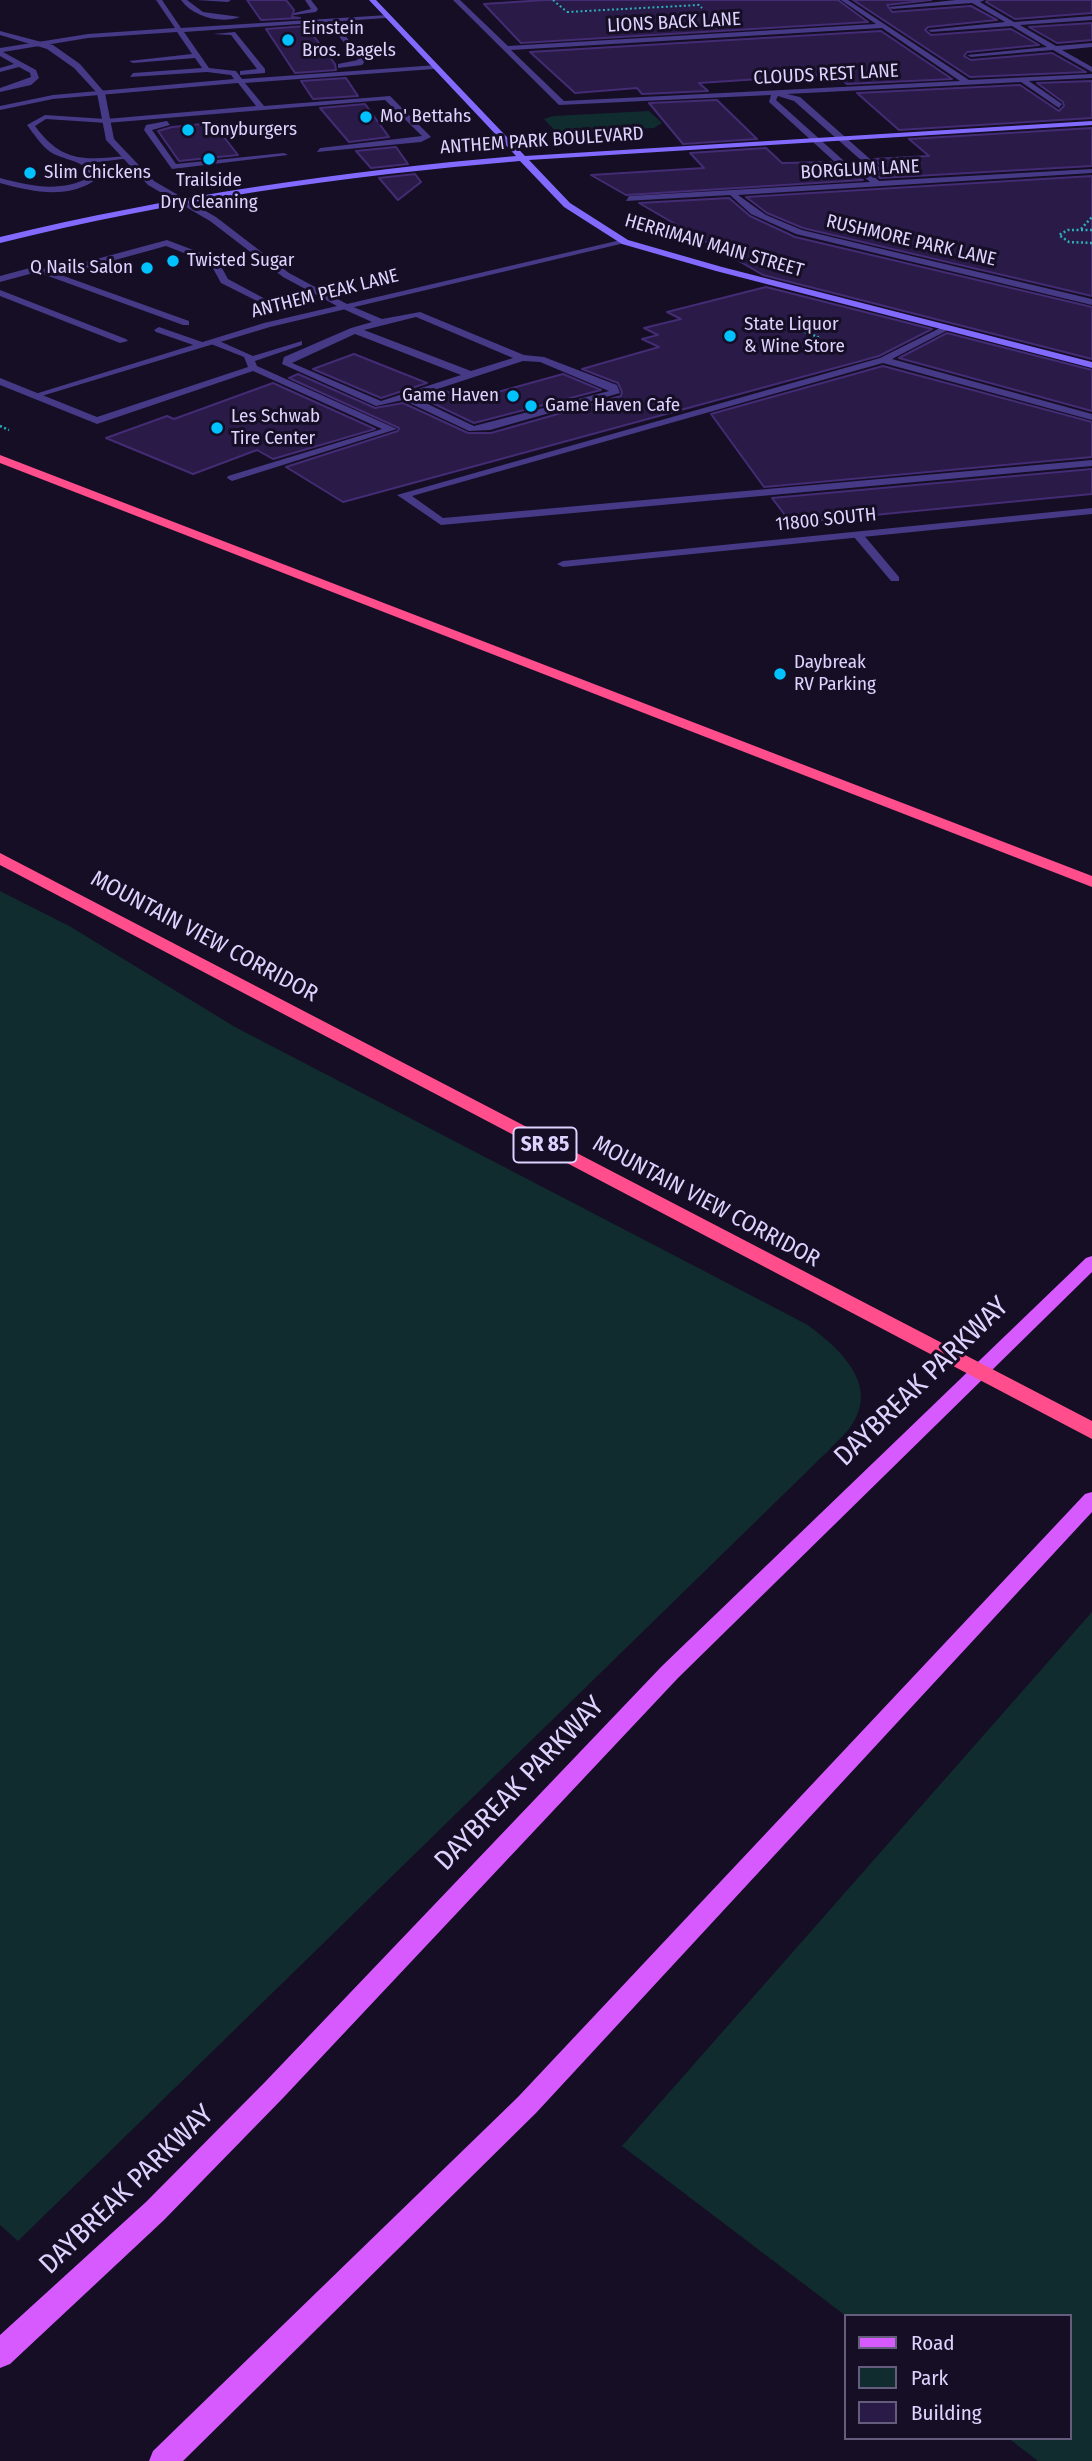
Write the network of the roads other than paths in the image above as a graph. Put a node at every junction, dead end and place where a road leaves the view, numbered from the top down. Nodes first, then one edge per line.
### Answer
1 (159, 0) edge
2 (184, 0) edge
3 (199, 0) edge
4 (228, 0) edge
5 (308, 0) edge
6 (372, 0) edge
7 (456, 0) edge
8 (844, 0) edge
9 (973, 0) edge
10 (982, 0) edge
11 (892, 6) dead end
12 (386, 16) junction
13 (1092, 18) edge
14 (1014, 24) junction
15 (884, 26) junction
16 (323, 30) junction
17 (931, 30) dead end
18 (0, 33) edge
19 (182, 33) junction
20 (233, 33) junction
21 (331, 40) dead end
22 (36, 42) junction
23 (1092, 45) edge
24 (509, 48) junction
25 (1055, 48) junction
26 (0, 52) edge
27 (971, 55) dead end
28 (197, 56) junction
29 (344, 56) dead end
30 (133, 61) dead end
31 (21, 64) junction
32 (327, 64) dead end
33 (434, 67) junction
34 (0, 69) edge
35 (266, 69) junction
36 (207, 70) junction
37 (1092, 70) edge
38 (233, 74) junction
39 (133, 75) dead end
40 (1092, 76) edge
41 (239, 81) junction
42 (1024, 81) junction
43 (970, 84) junction
44 (0, 90) edge
45 (101, 93) junction
46 (776, 93) junction
47 (1059, 106) dead end
48 (0, 108) edge
49 (262, 108) junction
50 (28, 116) dead end
51 (251, 116) dead end
52 (45, 117) junction
53 (106, 121) junction
54 (1092, 123) edge
55 (841, 138) junction
56 (816, 140) junction
57 (320, 150) dead end
58 (284, 155) dead end
59 (520, 157) junction
60 (127, 158) junction
61 (84, 162) junction
62 (1092, 171) edge
63 (867, 174) junction
64 (0, 180) edge
65 (877, 184) junction
66 (732, 193) junction
67 (629, 199) dead end
68 (182, 201) junction
69 (0, 240) edge
70 (625, 242) junction
71 (53, 274) junction
72 (0, 279) edge
73 (0, 293) edge
74 (264, 301) dead end
75 (1092, 302) edge
76 (344, 306) junction
77 (381, 322) junction
78 (186, 323) dead end
79 (947, 328) junction
80 (159, 330) dead end
81 (355, 330) junction
82 (122, 341) dead end
83 (214, 342) junction
84 (202, 345) junction
85 (522, 358) junction
86 (883, 359) junction
87 (251, 364) junction
88 (1092, 365) edge
89 (471, 375) junction
90 (0, 381) edge
91 (39, 396) junction
92 (403, 396) junction
93 (1092, 417) edge
94 (0, 459) edge
95 (1092, 463) edge
96 (232, 478) dead end
97 (1092, 511) edge
98 (858, 535) junction
99 (563, 564) dead end
100 (895, 579) dead end
101 (0, 858) edge
102 (1092, 882) edge
103 (1092, 1262) edge
104 (978, 1372) junction
105 (1092, 1431) edge
106 (1092, 1499) edge
107 (4, 2351) edge
108 (163, 2461) edge

1 - 19 street
2 - 5 street
3 - 4 street
6 - 12 main road, HERRIMAN MAIN STREET
7 - 24 street
8 - 15 street
9 - 10 street
9 - 11 street
9 - 14 street
12 - 19 street
12 - 33 main road, HERRIMAN MAIN STREET
13 - 14 street
14 - 17 street
14 - 25 street
15 - 24 street, LIONS BACK LANE
15 - 43 street
16 - 20 street
16 - 21 street
16 - 35 street
18 - 22 street
19 - 20 street
19 - 22 street
19 - 28 street
20 - 35 street
22 - 26 street
22 - 45 street
23 - 25 street
24 - 46 street, CLOUDS REST LANE
25 - 27 street
25 - 37 street
26 - 31 street
28 - 30 street
28 - 36 street
29 - 32 street
31 - 34 street
31 - 44 street
33 - 41 street
33 - 59 main road, HERRIMAN MAIN STREET
35 - 38 street
36 - 38 street
36 - 39 street
38 - 41 street
40 - 42 street, CLOUDS REST LANE
41 - 45 street
41 - 49 street
42 - 43 street, CLOUDS REST LANE
42 - 47 street
43 - 46 street, CLOUDS REST LANE
45 - 48 street
45 - 53 street
46 - 55 street
46 - 56 street
49 - 53 street
49 - 57 street
50 - 52 street
51 - 58 street
52 - 53 street
52 - 61 street
53 - 60 street
54 - 55 main road, ANTHEM PARK BOULEVARD
55 - 56 main road, ANTHEM PARK BOULEVARD
55 - 63 street
56 - 59 main road, ANTHEM PARK BOULEVARD
56 - 63 street
59 - 68 main road, ANTHEM PARK BOULEVARD
59 - 70 main road, HERRIMAN MAIN STREET
60 - 61 street
60 - 68 street
61 - 64 street
62 - 65 street, BORGLUM LANE
63 - 65 street
65 - 66 street, BORGLUM LANE
66 - 67 street, BORGLUM LANE
66 - 75 street, RUSHMORE PARK LANE
68 - 69 main road, ANTHEM PARK BOULEVARD
68 - 76 street
70 - 76 street, ANTHEM PEAK LANE
70 - 79 main road, HERRIMAN MAIN STREET
71 - 72 street
71 - 74 street
71 - 78 street
73 - 82 street
76 - 77 street
76 - 83 street, ANTHEM PEAK LANE
77 - 81 street
77 - 85 street
79 - 86 street
79 - 88 main road, HERRIMAN MAIN STREET
80 - 84 street
81 - 87 street
81 - 89 street
81 - 92 street
83 - 84 street, ANTHEM PEAK LANE
83 - 87 street
84 - 91 street, ANTHEM PEAK LANE
85 - 89 street
85 - 92 street
86 - 93 street
86 - 95 street
87 - 91 street
87 - 96 street
89 - 92 street
90 - 91 street
94 - 102 highway
97 - 98 street, 11800 SOUTH
98 - 99 street, 11800 SOUTH
98 - 100 street
101 - 104 highway, MOUNTAIN VIEW CORRIDOR / SR 85
103 - 104 main road, DAYBREAK PARKWAY
104 - 105 highway, MOUNTAIN VIEW CORRIDOR / SR 85
104 - 107 main road, DAYBREAK PARKWAY
106 - 108 main road

